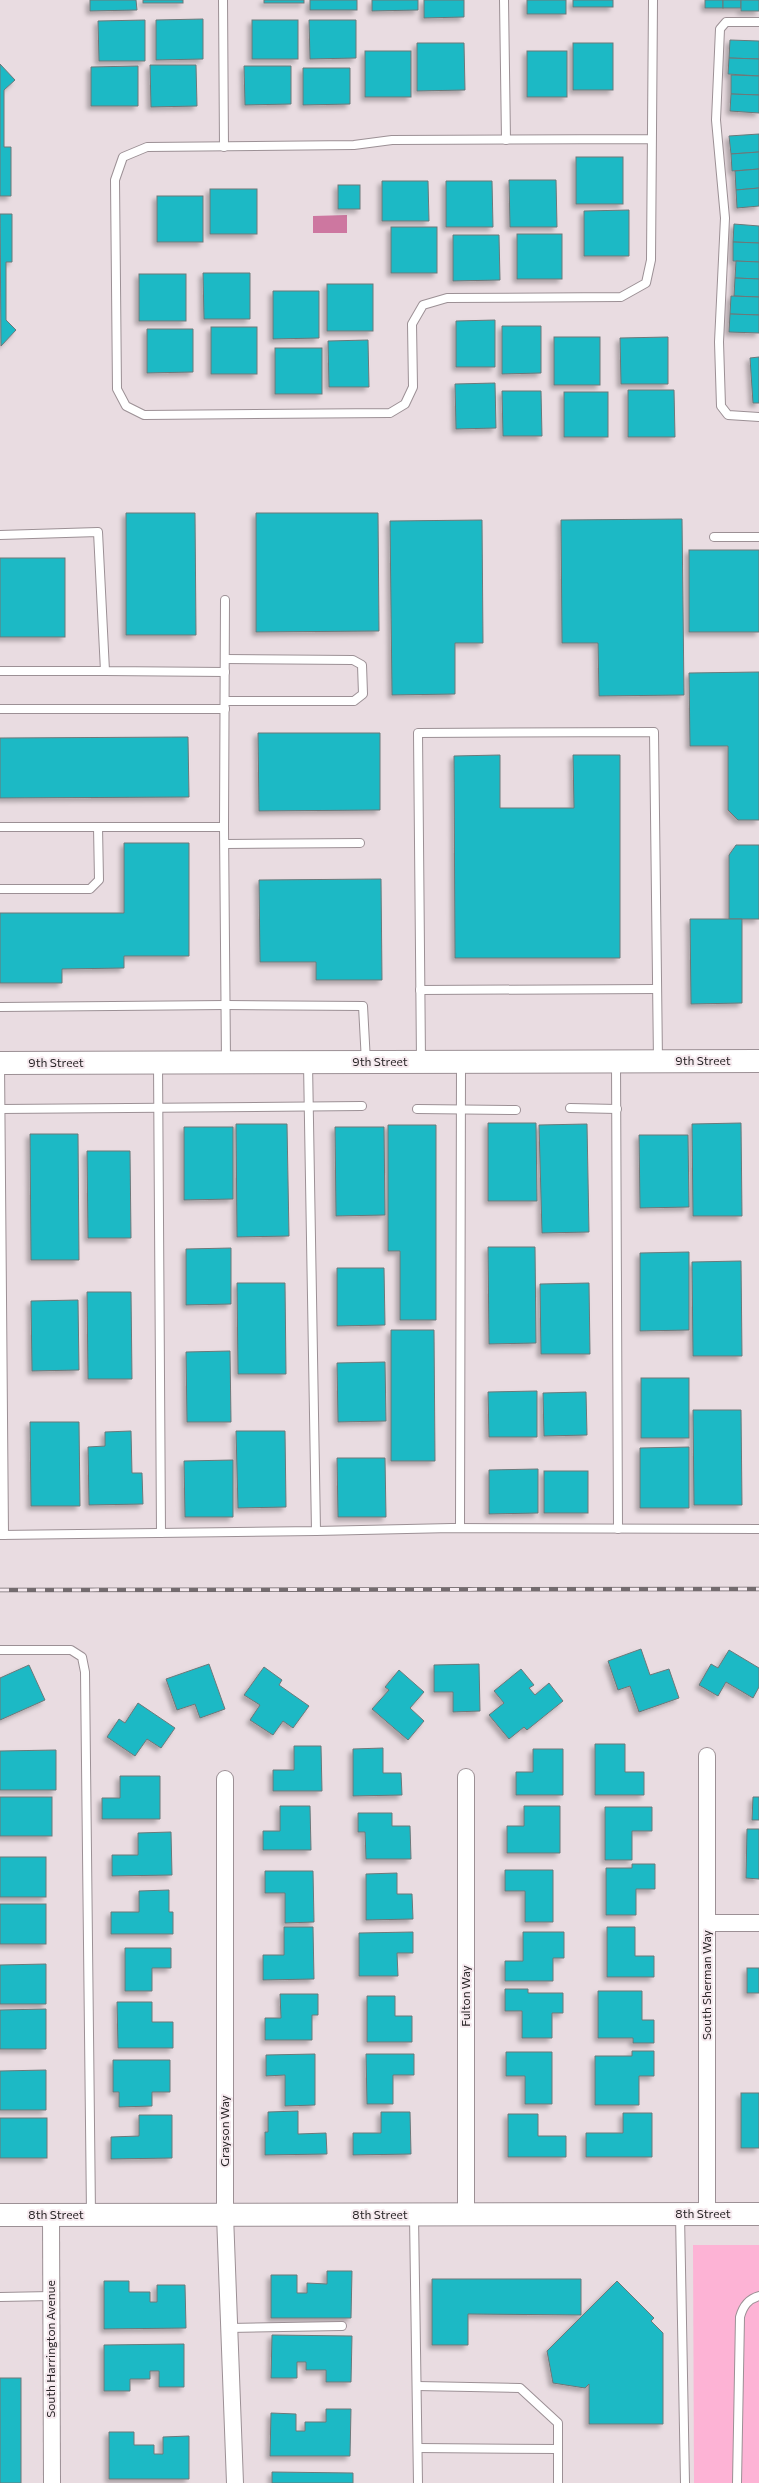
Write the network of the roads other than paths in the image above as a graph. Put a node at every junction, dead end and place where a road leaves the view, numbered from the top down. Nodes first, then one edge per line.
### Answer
1 (223, 0) edge
2 (504, 0) edge
3 (653, 0) edge
4 (759, 22) edge
5 (652, 139) junction
6 (506, 140) junction
7 (224, 147) junction
8 (759, 417) edge
9 (0, 535) edge
10 (714, 536) dead end
11 (759, 538) edge
12 (225, 600) dead end
13 (225, 659) junction
14 (0, 671) edge
15 (105, 671) junction
16 (224, 672) junction
17 (224, 705) junction
18 (0, 709) edge
19 (0, 827) edge
20 (98, 827) junction
21 (224, 827) junction
22 (360, 843) dead end
23 (224, 844) junction
24 (0, 889) edge
25 (656, 989) junction
26 (420, 990) junction
27 (226, 1005) junction
28 (0, 1007) edge
29 (616, 1061) junction
30 (658, 1061) junction
31 (759, 1061) edge
32 (158, 1062) junction
33 (226, 1062) junction
34 (308, 1062) junction
35 (366, 1062) junction
36 (421, 1062) junction
37 (461, 1062) junction
38 (0, 1063) edge
39 (362, 1106) dead end
40 (309, 1107) junction
41 (158, 1108) junction
42 (570, 1108) dead end
43 (1, 1109) edge
44 (461, 1109) junction
45 (617, 1109) junction
46 (417, 1110) dead end
47 (516, 1110) dead end
48 (460, 1528) junction
49 (618, 1529) junction
50 (759, 1529) edge
51 (316, 1532) junction
52 (161, 1533) junction
53 (2, 1535) edge
54 (0, 1650) edge
55 (707, 1756) dead end
56 (466, 1777) dead end
57 (225, 1779) dead end
58 (707, 1923) junction
59 (759, 1923) edge
60 (466, 2214) junction
61 (680, 2214) junction
62 (707, 2214) junction
63 (759, 2214) edge
64 (0, 2215) edge
65 (51, 2215) junction
66 (91, 2215) junction
67 (225, 2215) junction
68 (414, 2215) junction
69 (51, 2296) junction
70 (759, 2296) edge
71 (0, 2297) edge
72 (342, 2326) dead end
73 (229, 2328) junction
74 (417, 2386) junction
75 (418, 2448) junction
76 (558, 2449) junction
77 (52, 2483) edge
78 (235, 2483) edge
79 (418, 2483) edge
80 (558, 2483) edge
81 (685, 2483) edge
82 (737, 2483) edge

1 - 7 lane
2 - 6 lane
3 - 5 lane
4 - 8 lane
5 - 6 lane
5 - 7 lane
6 - 7 lane
9 - 15 lane
10 - 11 lane
12 - 13 lane
13 - 16 lane
13 - 17 lane
14 - 15 lane
15 - 16 lane
16 - 17 lane
17 - 18 lane
17 - 21 lane
19 - 20 lane
20 - 21 lane
20 - 24 lane
21 - 23 lane
22 - 23 lane
23 - 27 lane
25 - 26 lane
25 - 26 lane
25 - 30 lane
26 - 36 lane
27 - 28 lane
27 - 33 lane
27 - 35 lane
29 - 30 street, 9th Street
29 - 37 street, 9th Street
29 - 45 lane
30 - 31 street, 9th Street
32 - 33 street, 9th Street
32 - 38 street, 9th Street
32 - 41 lane
33 - 34 street, 9th Street
34 - 35 street, 9th Street
34 - 40 lane
35 - 36 street, 9th Street
36 - 37 street, 9th Street
37 - 44 lane
38 - 43 lane
39 - 40 lane
40 - 41 lane
40 - 51 lane
41 - 43 lane
41 - 52 lane
42 - 45 lane
43 - 53 lane
44 - 46 lane
44 - 47 lane
44 - 48 lane
45 - 49 lane
48 - 49 lane
48 - 51 lane
49 - 50 lane
51 - 52 lane
52 - 53 lane
54 - 66 lane
55 - 58 street, South Sherman Way
56 - 60 street, Fulton Way
57 - 67 street, Grayson Way
58 - 59 street
58 - 62 street, South Sherman Way
60 - 61 street, 8th Street
60 - 68 street, 8th Street
61 - 62 street, 8th Street
61 - 81 lane
62 - 63 street, 8th Street
64 - 65 street, 8th Street
65 - 66 street, 8th Street
65 - 69 street, South Harrington Avenue
66 - 67 street, 8th Street
67 - 68 street, 8th Street
67 - 73 street, Grayson Way
68 - 74 lane
69 - 71 lane
69 - 77 street, South Harrington Avenue
70 - 82 lane
72 - 73 lane
73 - 78 street, Grayson Way
74 - 75 lane
74 - 76 lane
75 - 76 lane
75 - 79 lane
76 - 80 lane

